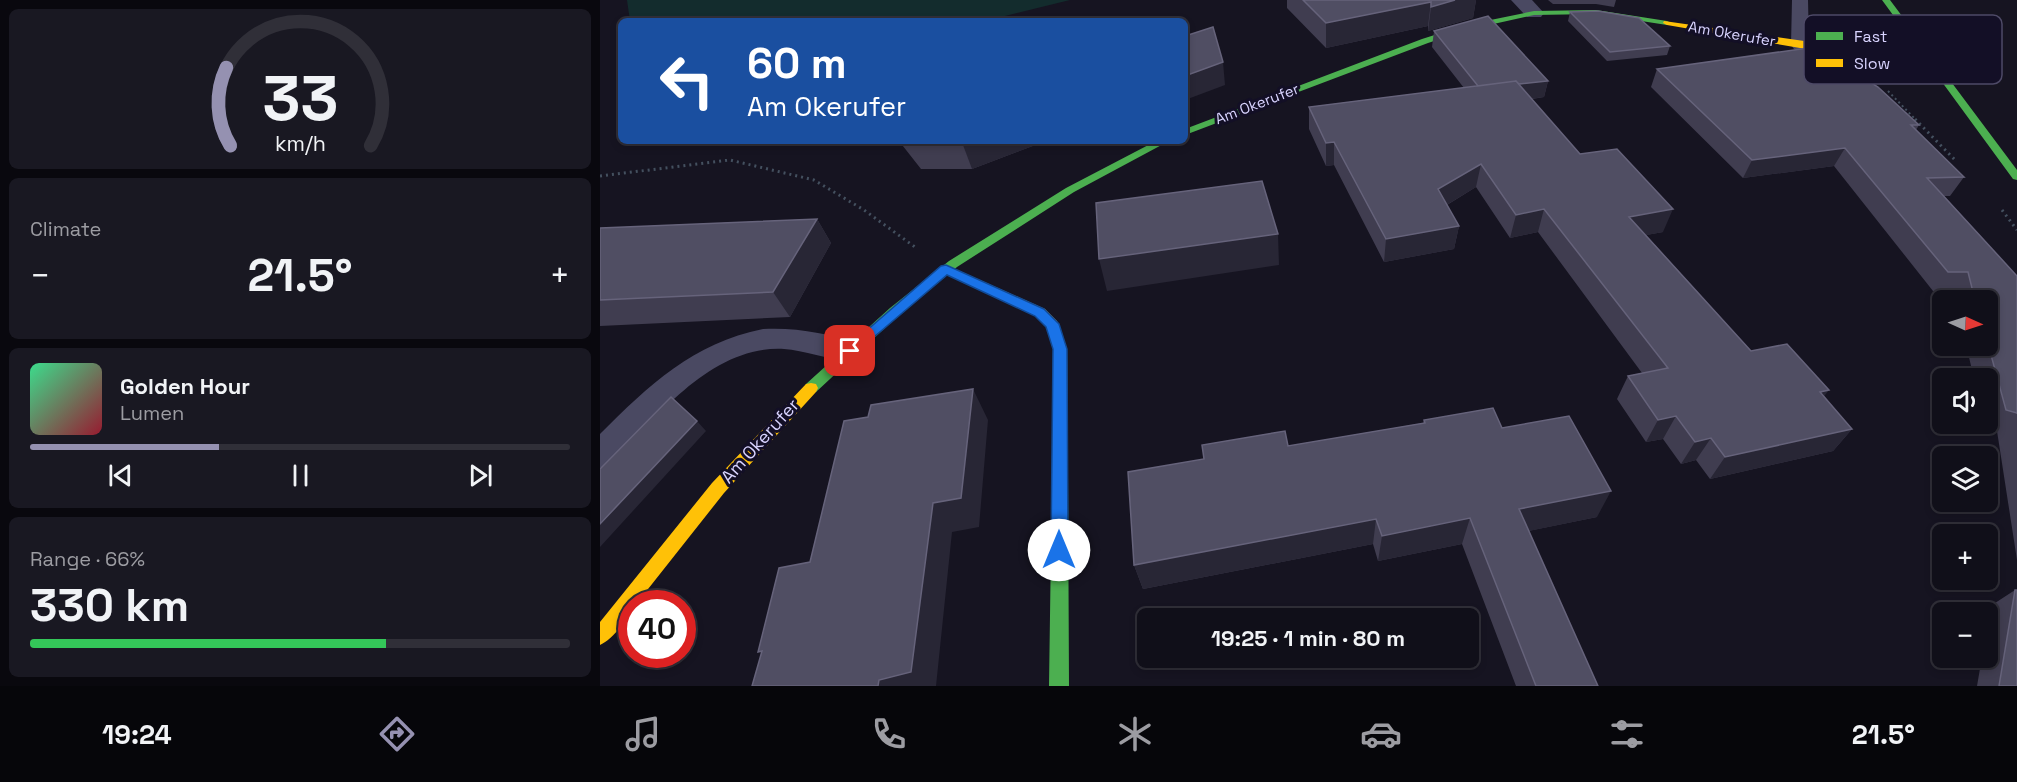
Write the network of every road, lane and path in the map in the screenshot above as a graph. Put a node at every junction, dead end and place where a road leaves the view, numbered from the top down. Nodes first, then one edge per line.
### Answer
1 (1800, 0) edge
2 (1886, 0) edge
3 (1528, 6) edge
4 (1897, 15) edge
5 (1800, 45) junction
6 (1804, 46) edge
7 (1880, 84) edge
8 (1947, 84) edge
9 (1188, 131) edge
10 (1158, 144) edge
11 (1956, 161) dead end
12 (600, 176) edge
13 (2017, 177) edge
14 (1997, 204) dead end
15 (2017, 230) edge
16 (946, 269) junction
17 (850, 351) junction
18 (600, 455) edge
19 (600, 636) edge
20 (1059, 686) edge

1 - 5 lane
2 - 4 street
3 - 5 street, Am Okerufer
3 - 9 street, Am Okerufer
5 - 6 street, Am Okerufer
7 - 11 path
8 - 13 street
10 - 16 street, Am Okerufer
12 - 16 path
14 - 15 path
16 - 17 street, Am Okerufer
16 - 20 street
17 - 18 lane
17 - 19 street, Am Okerufer

